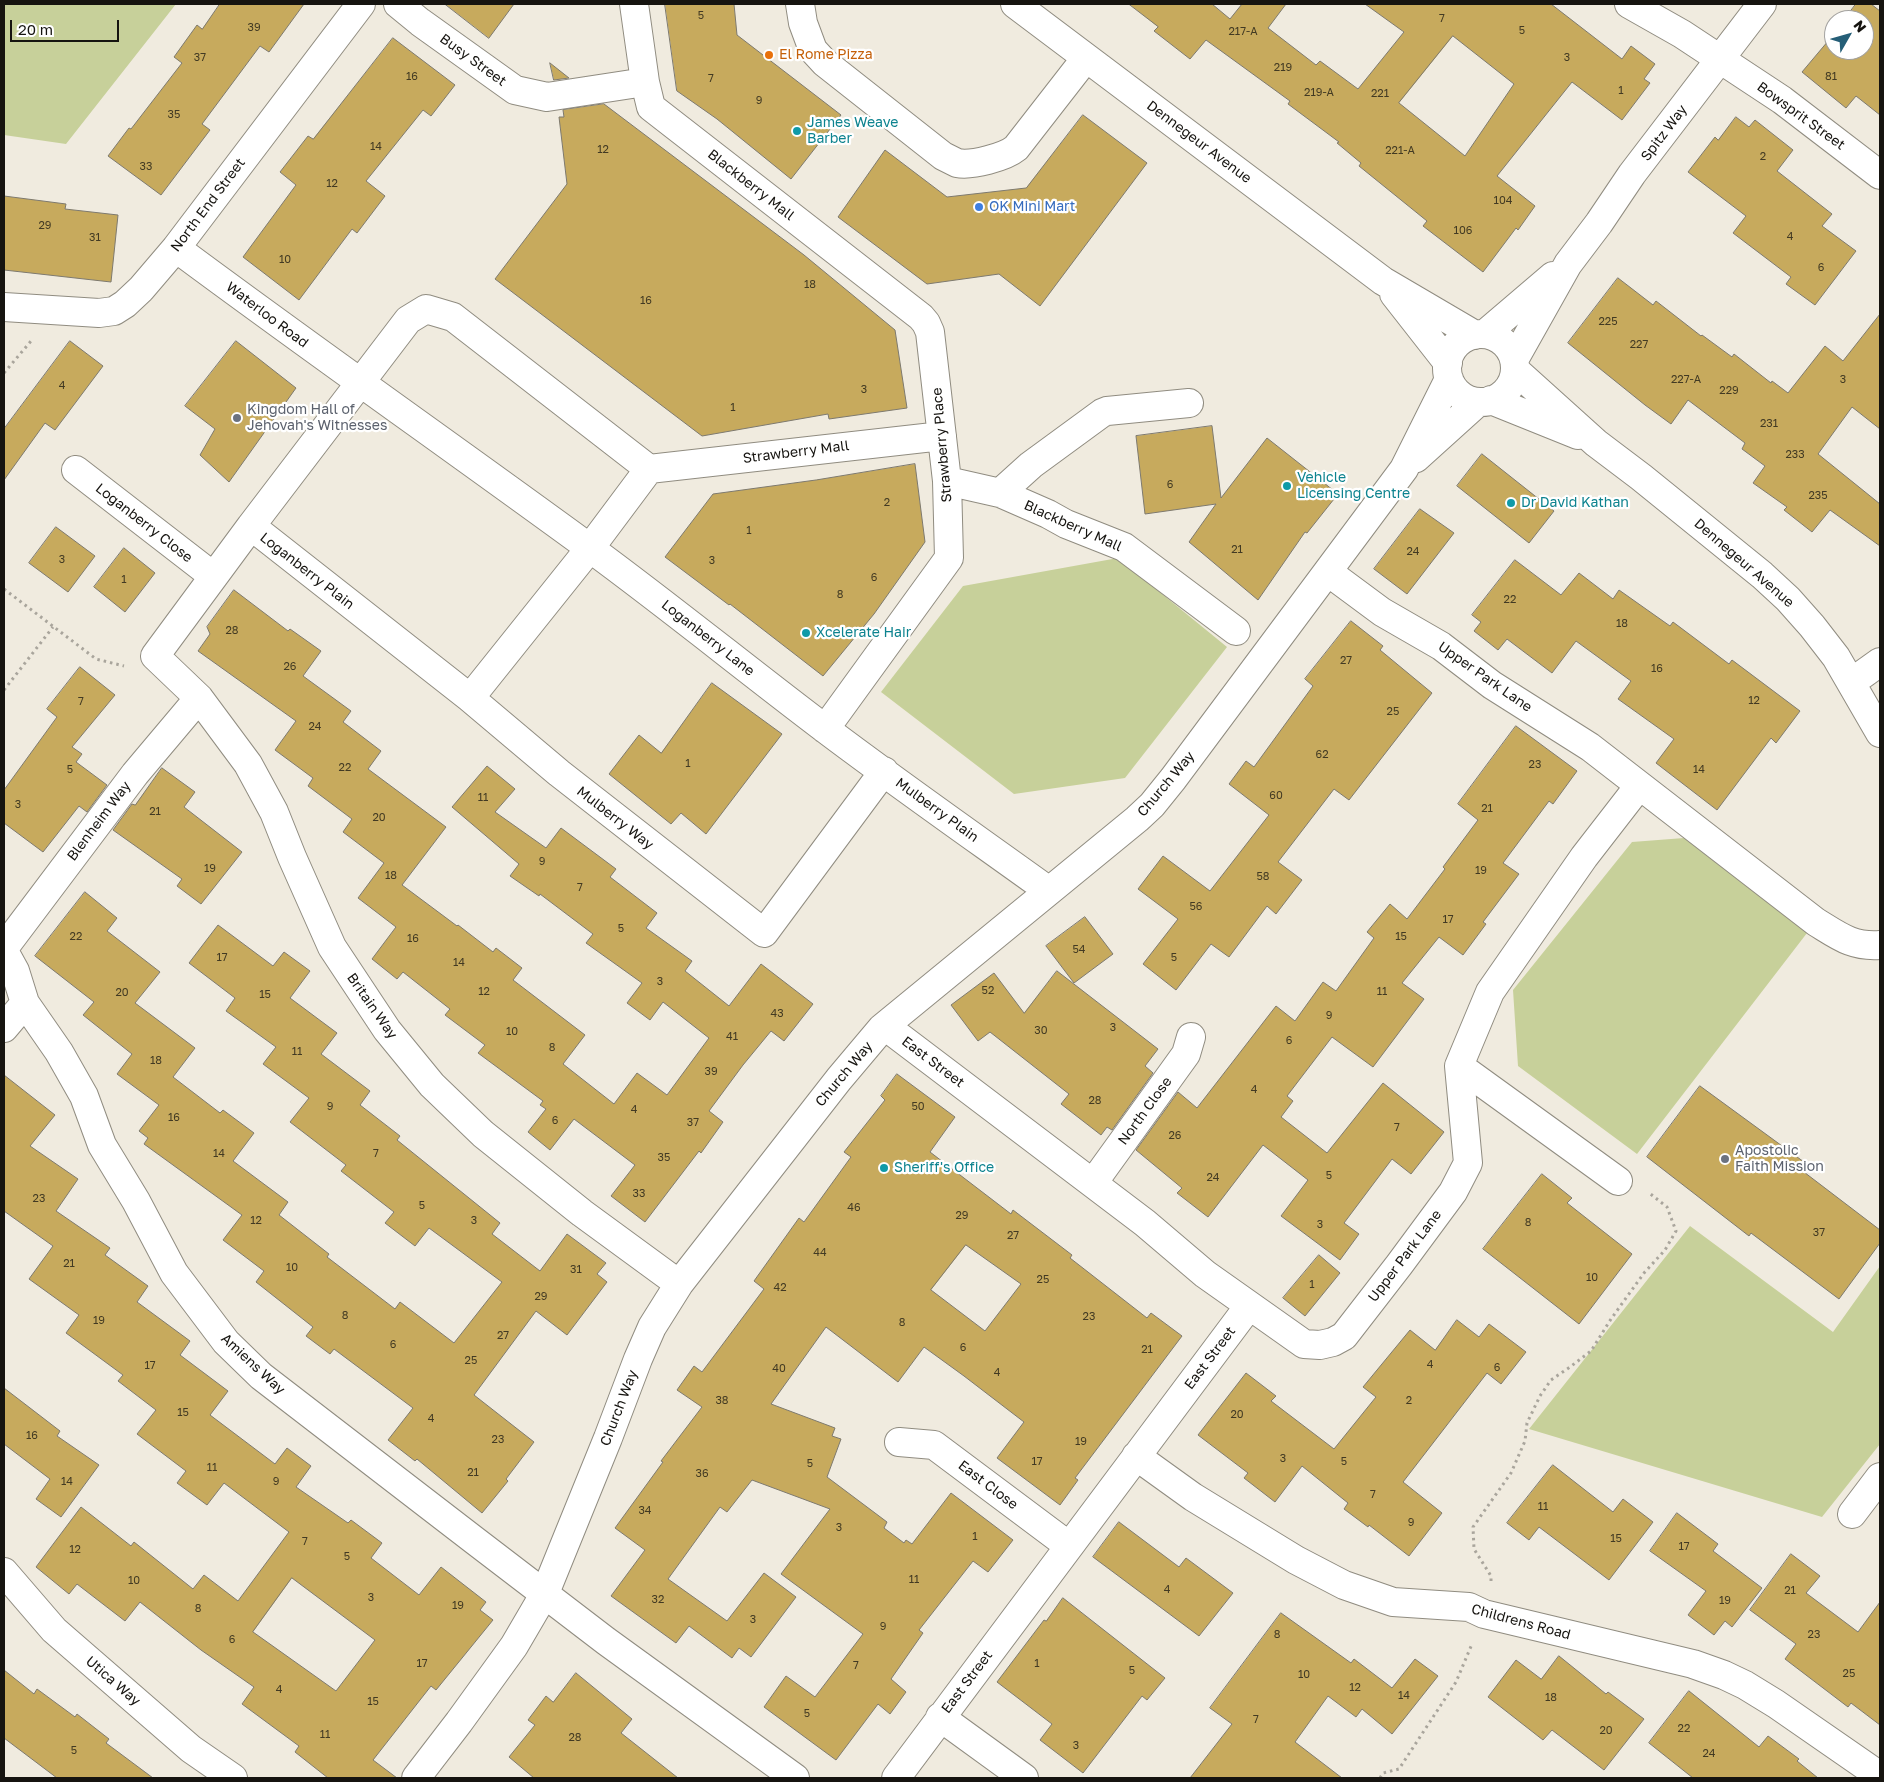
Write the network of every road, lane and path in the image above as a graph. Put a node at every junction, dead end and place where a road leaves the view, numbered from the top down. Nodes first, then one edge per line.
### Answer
1 (361, 4) edge
2 (398, 4) edge
3 (634, 4) edge
4 (800, 4) edge
5 (1015, 4) edge
6 (1629, 4) edge
7 (1762, 4) edge
8 (1086, 58) junction
9 (1719, 60) junction
10 (645, 82) junction
11 (1880, 175) edge
12 (176, 248) junction
13 (1568, 264) junction
14 (1384, 281) junction
15 (4, 307) edge
16 (930, 332) joint
17 (1480, 335) junction
18 (1514, 365) junction
19 (1448, 371) junction
20 (360, 381) junction
21 (1485, 401) junction
22 (1189, 402) dead end
23 (942, 436) junction
24 (1596, 443) junction
25 (649, 469) junction
26 (1404, 469) junction
27 (76, 470) dead end
28 (947, 481) junction
29 (1000, 494) junction
30 (251, 526) junction
31 (590, 548) junction
32 (1328, 572) junction
33 (213, 576) junction
34 (4, 589) edge
35 (53, 627) junction
36 (1236, 631) dead end
37 (154, 656) junction
38 (1880, 662) edge
39 (1852, 682) junction
40 (4, 690) edge
41 (199, 698) junction
42 (470, 698) junction
43 (825, 729) junction
44 (1880, 733) edge
45 (884, 772) junction
46 (1639, 786) junction
47 (1049, 891) junction
48 (1880, 945) edge
49 (4, 949) edge
50 (25, 1003) junction
51 (885, 1026) junction
52 (4, 1028) edge
53 (1191, 1037) dead end
54 (1459, 1066) junction
55 (1618, 1180) joint
56 (1092, 1183) junction
57 (680, 1284) junction
58 (1249, 1306) junction
59 (899, 1442) dead end
60 (1136, 1456) junction
61 (1880, 1477) edge
62 (1852, 1514) dead end
63 (1069, 1546) junction
64 (4, 1572) edge
65 (545, 1593) junction
66 (1484, 1614) junction
67 (940, 1717) junction
68 (1880, 1776) edge
69 (233, 1778) edge
70 (416, 1778) edge
71 (795, 1778) edge
72 (896, 1778) edge
73 (1024, 1778) edge
74 (1380, 1778) edge

1 - 12 street, North End Street
2 - 10 street, Busy Street
3 - 10 street, Blackberry Mall
4 - 8 street
5 - 8 street, Dennegeur Avenue
6 - 9 street, Bowsprit Street
7 - 9 street, Spitz Way
8 - 14 street, Dennegeur Avenue
9 - 11 street, Bowsprit Street
9 - 13 street, Spitz Way
10 - 16 street, Blackberry Mall
12 - 15 street, North End Street
12 - 20 street, Waterloo Road
13 - 17 street, Spitz Way
13 - 18 street, Spitz Way
14 - 17 street, Dennegeur Avenue
14 - 19 street, Dennegeur Avenue
16 - 23 street, Strawberry Place
17 - 18 street
17 - 19 street
18 - 21 street
18 - 24 street, Dennegeur Avenue
19 - 21 street
19 - 26 street, Church Way
20 - 25 street, Loganberry Plain
20 - 30 street, Loganberry Plain
20 - 31 street, Waterloo Road
21 - 24 street, Dennegeur Avenue
21 - 26 street, Church Way
22 - 29 street
23 - 25 street, Strawberry Mall
23 - 28 street, Strawberry Place
24 - 39 street, Dennegeur Avenue
25 - 31 street
26 - 32 street, Church Way
27 - 33 street, Loganberry Close
28 - 29 street, Blackberry Mall
28 - 43 street, Strawberry Place
29 - 36 street, Blackberry Mall
30 - 33 street
30 - 42 street, Loganberry Plain
31 - 42 street
31 - 43 street, Loganberry Lane
32 - 46 street, Upper Park Lane
32 - 47 street, Church Way
33 - 37 street
34 - 35 path
35 - 37 path
35 - 40 path
37 - 41 street, Britain Way
38 - 39 street
39 - 44 street, Dennegeur Avenue
41 - 49 street, Blenheim Way
41 - 57 street, Britain Way
42 - 45 street, Mulberry Way
43 - 45 street, Mulberry Plain
45 - 47 street, Mulberry Plain
46 - 48 street, Upper Park Lane
46 - 54 street, Upper Park Lane
47 - 51 street, Church Way
49 - 50 street, Amiens Way
50 - 52 street
50 - 65 street, Amiens Way
51 - 56 street, East Street
51 - 57 street, Church Way
53 - 56 street, North Close
54 - 55 street
54 - 58 street, Upper Park Lane
55 - 66 path
56 - 58 street, East Street
57 - 65 street, Church Way
58 - 60 street, East Street
59 - 63 street, East Close
60 - 63 street, East Street
60 - 66 street, Childrens Road
61 - 62 street
63 - 67 street, East Street
64 - 69 street, Utica Way
65 - 70 street, Church Way
65 - 71 street
66 - 68 street, Childrens Road
66 - 74 path
67 - 72 street, East Street
67 - 73 street

